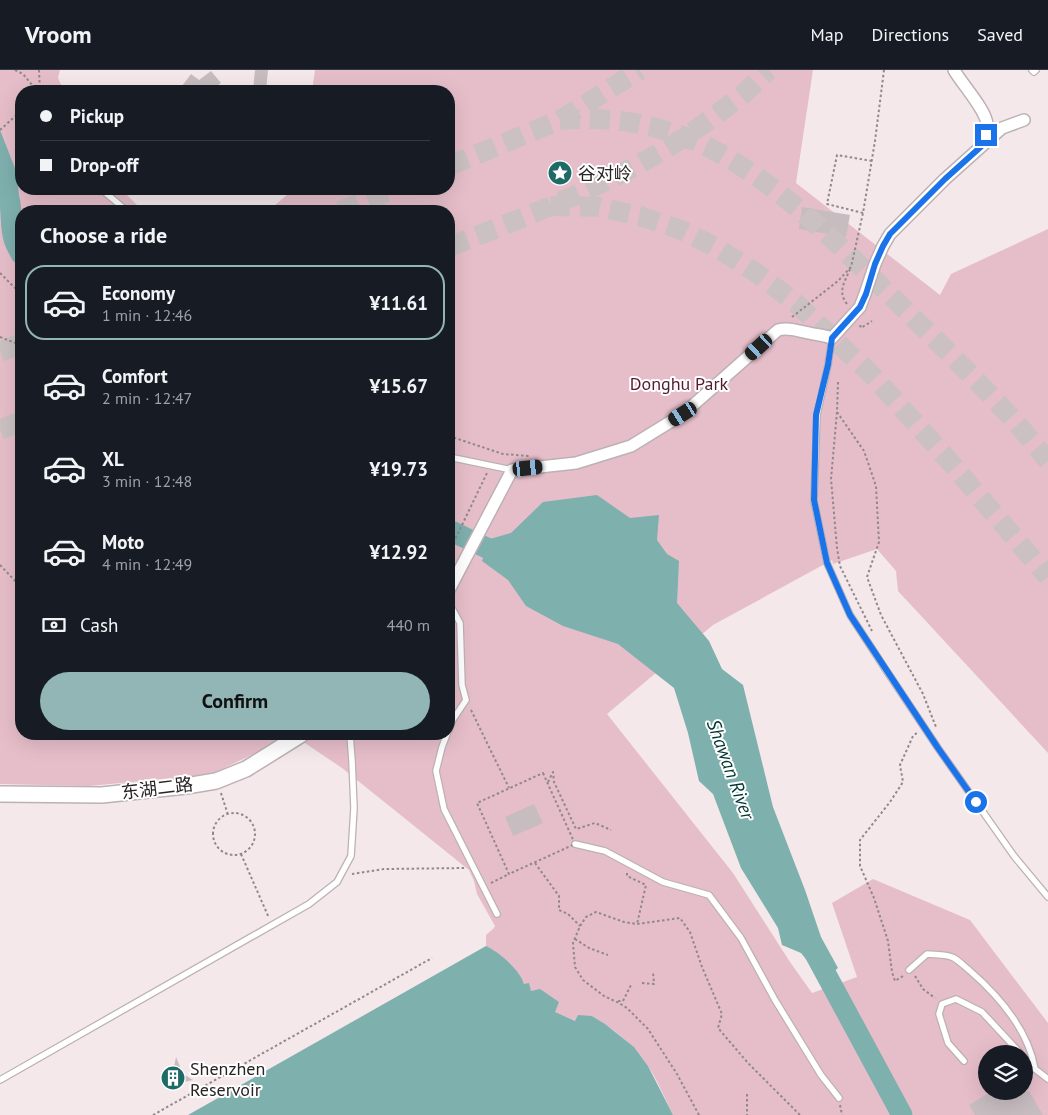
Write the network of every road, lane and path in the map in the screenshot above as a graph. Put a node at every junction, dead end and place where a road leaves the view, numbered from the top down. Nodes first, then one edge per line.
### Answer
1 (15, 70) edge
2 (39, 70) edge
3 (884, 70) edge
4 (954, 70) edge
5 (1032, 70) edge
6 (1036, 70) edge
7 (33, 85) edge
8 (38, 85) edge
9 (15, 116) edge
10 (1024, 120) dead end
11 (0, 130) edge
12 (985, 143) junction
13 (872, 161) junction
14 (108, 195) edge
15 (120, 205) edge
16 (863, 213) junction
17 (851, 267) junction
18 (0, 273) edge
19 (15, 288) edge
20 (855, 313) junction
21 (790, 318) dead end
22 (872, 321) dead end
23 (0, 336) edge
24 (832, 338) junction
25 (15, 343) edge
26 (838, 382) dead end
27 (837, 412) junction
28 (455, 438) edge
29 (530, 456) dead end
30 (455, 458) edge
31 (512, 470) junction
32 (484, 479) dead end
33 (455, 539) edge
34 (0, 565) edge
35 (455, 578) edge
36 (15, 581) edge
37 (455, 615) edge
38 (874, 635) dead end
39 (466, 700) junction
40 (455, 716) edge
41 (923, 726) junction
42 (936, 727) dead end
43 (292, 740) edge
44 (350, 740) edge
45 (445, 740) edge
46 (216, 781) junction
47 (548, 782) junction
48 (509, 788) junction
49 (0, 794) edge
50 (228, 815) junction
51 (576, 829) junction
52 (611, 830) dead end
53 (570, 832) junction
54 (575, 844) junction
55 (241, 854) junction
56 (535, 862) junction
57 (472, 867) junction
58 (509, 874) junction
59 (626, 876) dead end
60 (340, 877) junction
61 (482, 887) junction
62 (1048, 897) edge
63 (497, 914) dead end
64 (637, 924) junction
65 (271, 925) junction
66 (580, 926) junction
67 (575, 940) junction
68 (608, 954) dead end
69 (432, 958) dead end
70 (909, 970) junction
71 (653, 972) dead end
72 (642, 983) dead end
73 (631, 985) dead end
74 (616, 1001) junction
75 (942, 1004) junction
76 (1013, 1045) edge
77 (964, 1061) dead end
78 (1035, 1069) joint
79 (1048, 1079) edge
80 (0, 1080) edge
81 (747, 1094) dead end
82 (838, 1098) dead end
83 (153, 1115) edge
84 (699, 1115) edge
85 (747, 1115) edge
86 (800, 1115) edge

1 - 7 path
2 - 8 path
3 - 13 path
4 - 12 street
5 - 6 lane
9 - 11 path
10 - 12 street
12 - 20 street
13 - 16 path
13 - 16 path
14 - 15 lane
16 - 17 path
17 - 20 path
17 - 21 path
18 - 19 path
20 - 22 path
20 - 24 street
23 - 25 path
24 - 31 street
24 - 41 lane
26 - 27 path
27 - 38 path
27 - 42 path
28 - 29 path
30 - 31 lane
31 - 35 street
32 - 33 path
34 - 36 path
37 - 39 lane
39 - 40 lane
39 - 48 path
41 - 62 lane
41 - 70 path
43 - 46 street, 东湖二路
44 - 60 lane
45 - 57 lane
46 - 49 street, 东湖二路
46 - 50 path
47 - 48 path
47 - 51 path
47 - 53 path
48 - 58 path
50 - 55 path
50 - 55 path
51 - 52 path
51 - 53 path
53 - 54 path
54 - 56 path
54 - 82 lane
55 - 65 path
56 - 58 path
56 - 66 path
57 - 60 path
57 - 61 lane
58 - 61 path
59 - 64 path
60 - 65 lane
61 - 63 lane
64 - 66 path
64 - 86 path
65 - 80 lane
66 - 67 path
67 - 68 path
67 - 74 path
69 - 83 path
70 - 75 path
70 - 78 lane
71 - 72 path
73 - 74 path
74 - 84 path
75 - 76 lane
75 - 77 lane
78 - 79 lane
81 - 85 path

